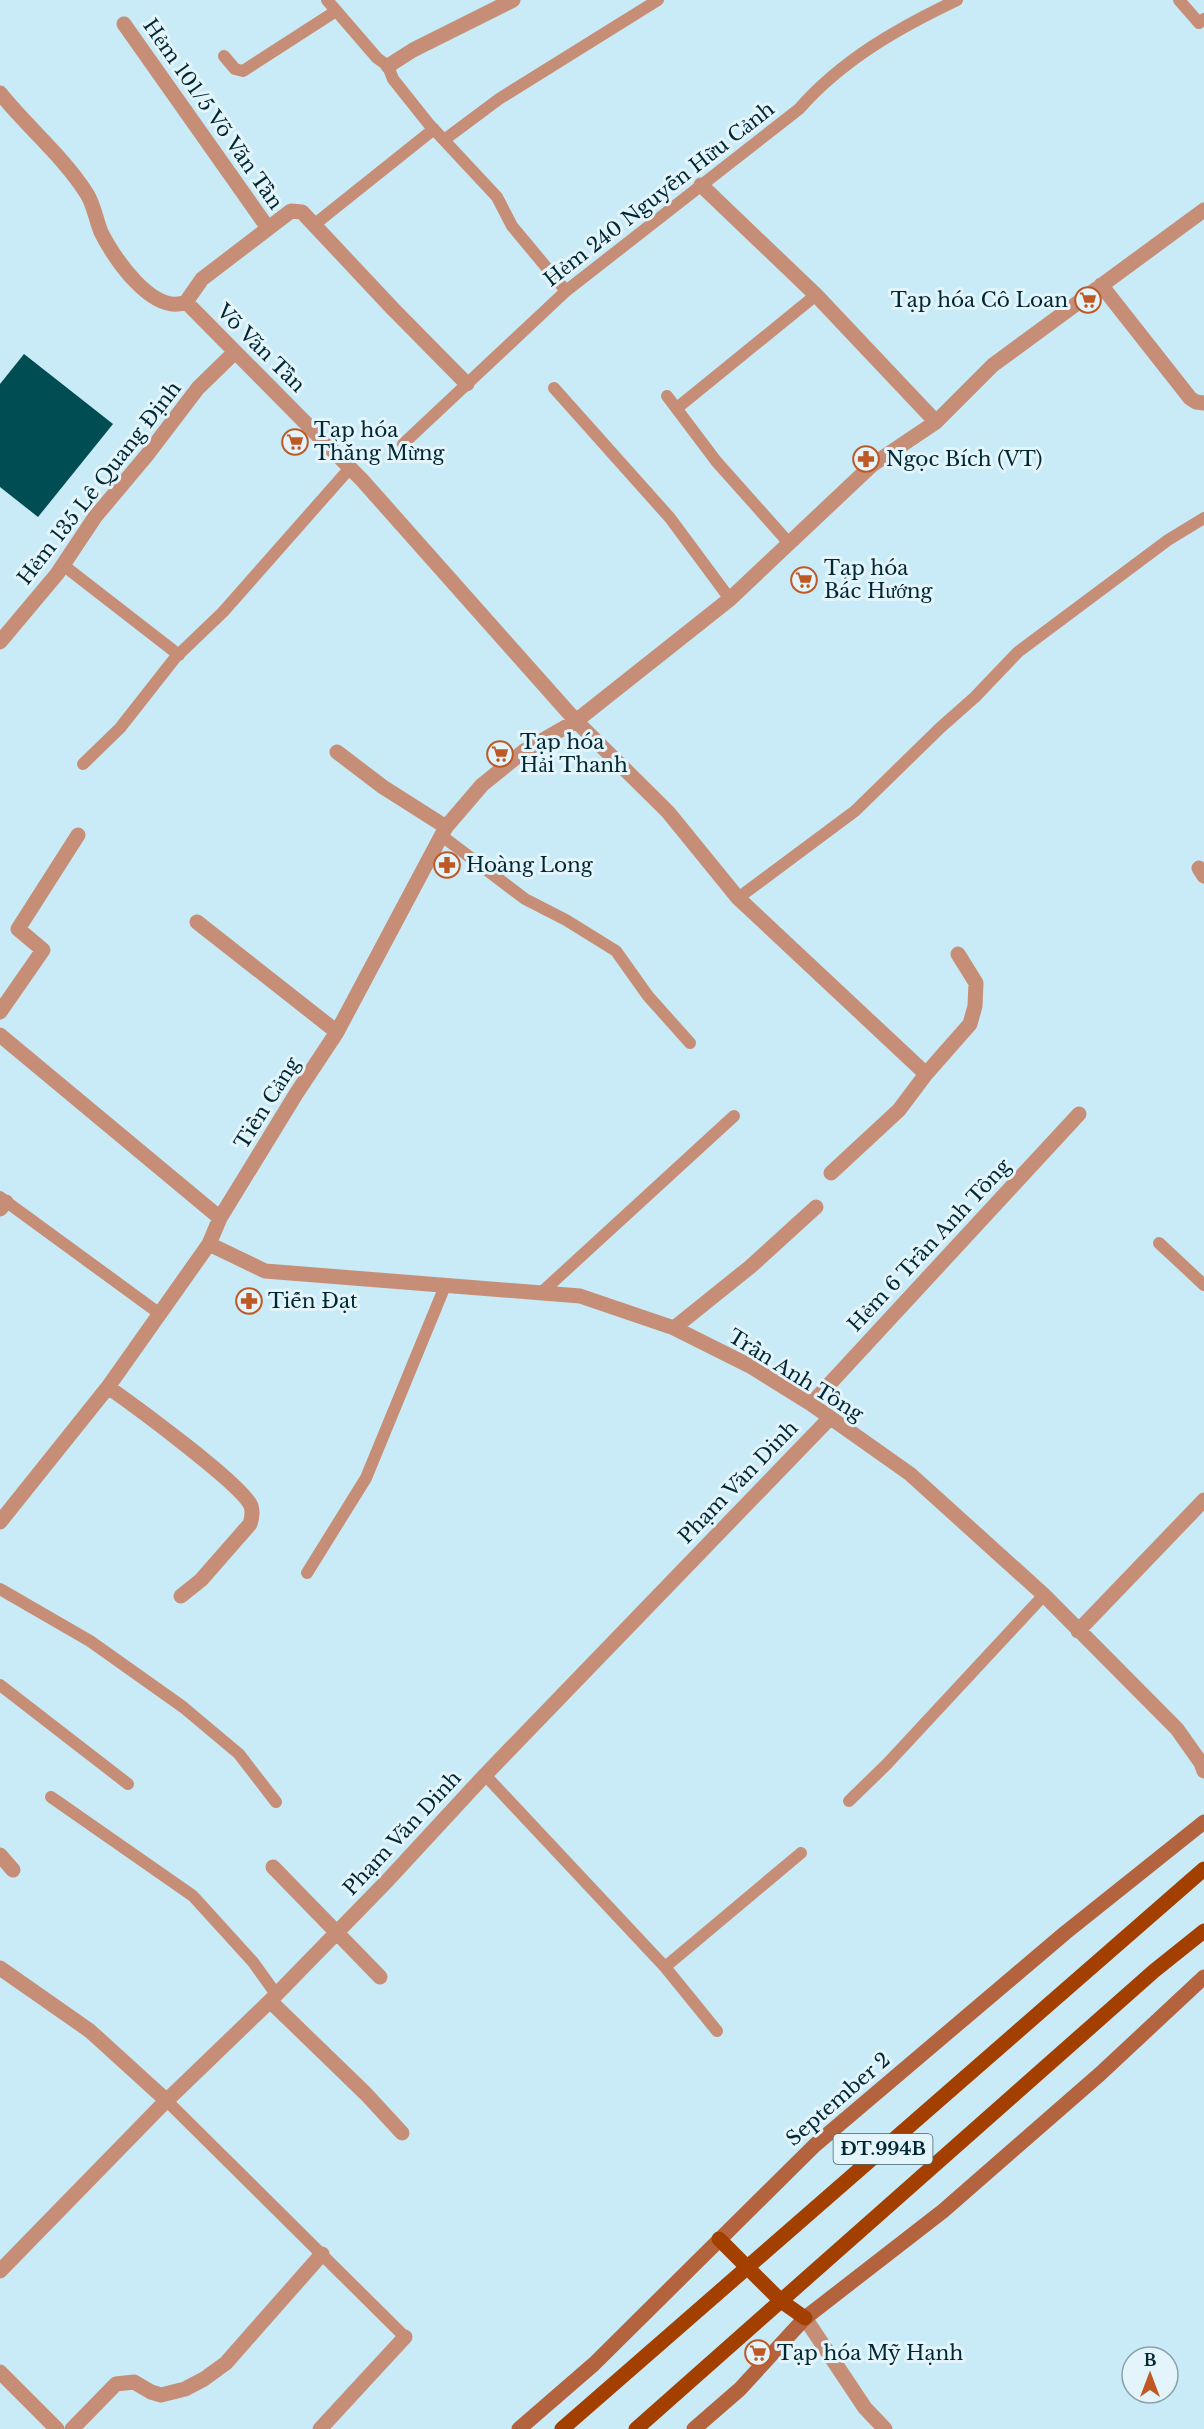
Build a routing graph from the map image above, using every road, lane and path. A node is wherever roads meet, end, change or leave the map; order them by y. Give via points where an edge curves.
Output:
1 (327, 0) edge
2 (513, 0) edge
3 (658, 0) edge
4 (957, 0) edge
5 (1179, 0) edge
6 (336, 11) junction
7 (1204, 19) edge
8 (124, 24) dead end
9 (224, 56) dead end
10 (388, 66) junction
11 (0, 93) edge
12 (434, 129) junction
13 (444, 140) junction
14 (701, 185) junction
15 (1204, 210) edge
16 (315, 225) junction
17 (268, 228) junction
18 (1101, 285) junction
19 (566, 291) junction
20 (816, 295) junction
21 (186, 302) junction
22 (235, 352) junction
23 (467, 384) junction
24 (554, 388) dead end
25 (667, 396) dead end
26 (1204, 403) edge
27 (677, 408) junction
28 (936, 422) junction
29 (403, 444) dead end
30 (350, 468) junction
31 (1204, 518) edge
32 (789, 543) junction
33 (63, 565) junction
34 (730, 599) junction
35 (0, 642) edge
36 (179, 655) junction
37 (576, 721) junction
38 (337, 752) dead end
39 (83, 764) dead end
40 (444, 832) junction
41 (78, 835) dead end
42 (738, 898) junction
43 (197, 922) dead end
44 (958, 954) dead end
45 (0, 1012) edge
46 (337, 1032) junction
47 (0, 1035) edge
48 (690, 1043) dead end
49 (926, 1074) junction
50 (1079, 1114) dead end
51 (734, 1116) dead end
52 (831, 1173) dead end
53 (2, 1203) edge
54 (816, 1207) dead end
55 (220, 1218) junction
56 (1159, 1243) dead end
57 (210, 1244) junction
58 (1204, 1285) edge
59 (445, 1286) junction
60 (542, 1292) junction
61 (160, 1314) junction
62 (674, 1328) junction
63 (108, 1387) junction
64 (811, 1404) junction
65 (829, 1419) junction
66 (1204, 1500) edge
67 (0, 1522) edge
68 (307, 1573) dead end
69 (0, 1589) edge
70 (1044, 1595) junction
71 (181, 1596) dead end
72 (1078, 1631) junction
73 (0, 1685) edge
74 (1204, 1771) edge
75 (485, 1775) junction
76 (128, 1784) dead end
77 (51, 1797) dead end
78 (849, 1801) dead end
79 (276, 1802) dead end
80 (1204, 1822) edge
81 (801, 1853) dead end
82 (0, 1855) edge
83 (273, 1867) dead end
84 (1204, 1869) edge
85 (13, 1870) dead end
86 (1204, 1931) edge
87 (337, 1932) junction
88 (665, 1967) junction
89 (0, 1968) edge
90 (381, 1977) dead end
91 (1204, 1977) edge
92 (273, 1998) junction
93 (717, 2031) dead end
94 (167, 2101) junction
95 (402, 2133) dead end
96 (719, 2239) junction
97 (322, 2254) junction
98 (747, 2268) junction
99 (0, 2271) edge
100 (781, 2301) junction
101 (805, 2318) junction
102 (405, 2337) joint
103 (0, 2372) edge
104 (57, 2429) edge
105 (72, 2429) edge
106 (320, 2429) edge
107 (519, 2429) edge
108 (561, 2429) edge
109 (636, 2429) edge
110 (694, 2429) edge
111 (885, 2429) edge

1 - 6 lane
2 - 10 street
3 - 13 lane via 500,99
4 - 14 lane, Hẻm 240 Nguyễn Hữu Cảnh via 849,61 799,109
5 - 7 lane via 1199,22
6 - 9 lane via 243,71 235,69
6 - 10 lane
8 - 17 street, Hẻm 101/5 Võ Văn Tần
10 - 12 lane via 393,79
11 - 21 street, Võ Văn Tần via 87,194 110,249 124,268 156,299 168,304
12 - 13 lane
12 - 16 lane
13 - 19 lane via 497,197 512,225
14 - 19 lane, Hẻm 240 Nguyễn Hữu Cảnh
14 - 20 street
15 - 18 street, Tiền Cảng
16 - 17 street via 302,212 291,211
16 - 23 street
17 - 21 street via 202,279
18 - 26 street via 1190,398
18 - 28 street, Tiền Cảng via 993,365
19 - 23 lane, Hẻm 240 Nguyễn Hữu Cảnh
20 - 27 lane
20 - 28 street
21 - 22 street, Võ Văn Tần
22 - 30 street, Võ Văn Tần
22 - 33 street, Hẻm 135 Lê Quang Định via 198,388 95,517
23 - 29 lane, Hẻm 240 Nguyễn Hữu Cảnh
24 - 34 lane via 670,518
25 - 27 lane
27 - 32 lane via 716,461
28 - 32 street, Tiền Cảng via 872,465
30 - 36 lane via 223,612
30 - 37 street, Võ Văn Tần
31 - 42 lane via 1168,540 1018,652 855,811
32 - 34 street, Tiền Cảng
33 - 35 street, Hẻm 135 Lê Quang Định
33 - 36 lane
34 - 37 street, Tiền Cảng
36 - 39 lane via 120,728
37 - 40 street, Tiền Cảng via 504,766 482,785
37 - 42 street, Võ Văn Tần via 668,812
38 - 40 street
40 - 46 street, Tiền Cảng
40 - 48 lane via 525,899 616,951 648,996
41 - 45 street via 18,929 43,950
42 - 49 street, Võ Văn Tần
43 - 46 street
44 - 49 street via 976,983 975,1006 970,1024
46 - 55 street, Tiền Cảng
47 - 55 street
49 - 52 street via 899,1110
50 - 64 street, Hẻm 6 Trần Anh Tông
51 - 60 lane
53 - 61 lane
54 - 62 street
55 - 57 street, Tiền Cảng
56 - 58 lane
57 - 59 street, Trần Anh Tông via 265,1270
57 - 61 street, Tiền Cảng
59 - 60 street, Trần Anh Tông
59 - 68 lane via 366,1478
60 - 62 street, Trần Anh Tông via 580,1296
61 - 63 street, Tiền Cảng
62 - 64 street, Trần Anh Tông via 750,1366
63 - 67 street, Tiền Cảng
63 - 71 street via 145,1412 229,1482 250,1505 250,1524 201,1580
64 - 65 street, Trần Anh Tông
65 - 70 street, Trần Anh Tông via 910,1474
65 - 75 street, Phạm Văn Dinh
66 - 72 street
69 - 79 lane via 90,1641 183,1707 239,1754
70 - 72 street, Trần Anh Tông
70 - 78 lane
72 - 74 street, Trần Anh Tông via 1177,1729
73 - 76 lane
75 - 87 street, Phạm Văn Dinh
75 - 88 lane
77 - 92 lane via 193,1896 253,1962
80 - 96 main road, September 2 / ĐT.994B via 1065,1933 824,2137
81 - 88 lane
82 - 85 street
83 - 87 street
84 - 98 main road, ĐT.994B
86 - 100 main road, ĐT.994B
87 - 90 street
87 - 92 street, Phạm Văn Dinh
88 - 93 lane
89 - 94 street via 90,2031
91 - 101 main road via 943,2211
92 - 94 street, Phạm Văn Dinh
92 - 95 street
94 - 97 lane
94 - 99 street, Phạm Văn Dinh
96 - 98 main road
96 - 107 main road, September 2 / ĐT.994B via 594,2364
97 - 102 lane
97 - 105 street via 226,2363 204,2379 185,2390 161,2395 134,2382 116,2384
98 - 100 main road
98 - 108 main road, ĐT.994B
100 - 101 main road
100 - 109 main road, ĐT.994B
101 - 110 main road via 740,2389
101 - 111 street via 865,2408
102 - 106 street
103 - 104 street

